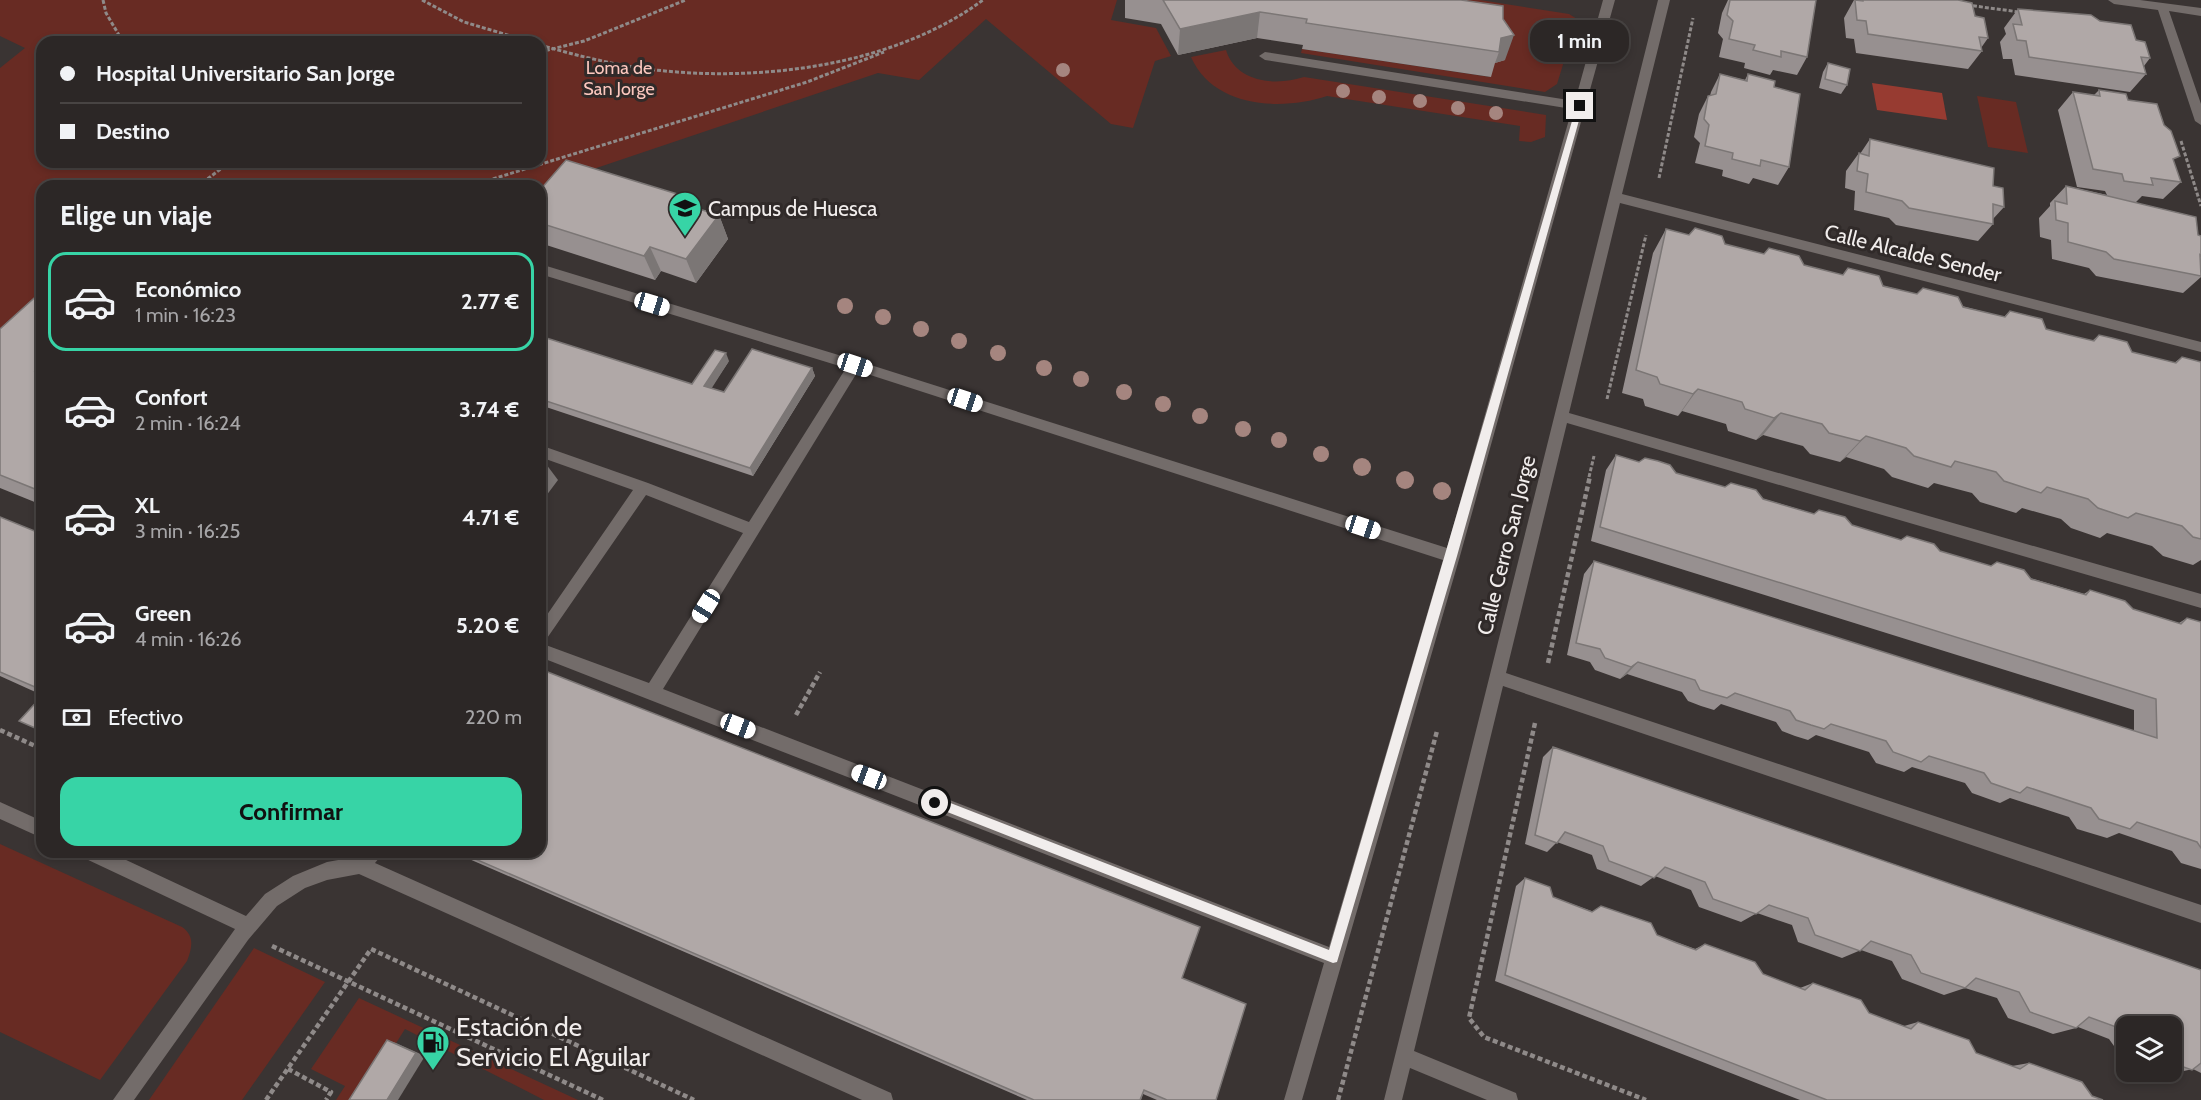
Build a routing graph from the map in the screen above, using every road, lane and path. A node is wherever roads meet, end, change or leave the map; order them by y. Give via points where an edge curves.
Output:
1 (102, 0) edge
2 (422, 0) edge
3 (686, 0) edge
4 (983, 0) edge
5 (1609, 0) edge
6 (1664, 0) edge
7 (2114, 0) edge
8 (2163, 3) edge
9 (1967, 5) edge
10 (1695, 11) dead end
11 (2201, 12) edge
12 (2026, 13) edge
13 (119, 36) edge
14 (511, 36) edge
15 (546, 46) edge
16 (899, 46) junction
17 (553, 48) junction
18 (546, 50) edge
19 (1265, 56) dead end
20 (1580, 106) junction
21 (2201, 122) edge
22 (546, 163) edge
23 (222, 168) edge
24 (528, 168) edge
25 (206, 180) edge
26 (489, 180) edge
27 (1664, 184) dead end
28 (1615, 197) junction
29 (546, 272) edge
30 (2201, 347) edge
31 (855, 365) junction
32 (1561, 416) junction
33 (546, 453) edge
34 (644, 487) junction
35 (753, 530) junction
36 (1452, 556) junction
37 (2201, 601) edge
38 (546, 629) edge
39 (546, 652) edge
40 (820, 672) dead end
41 (1497, 678) junction
42 (652, 692) junction
43 (0, 730) edge
44 (781, 742) junction
45 (36, 746) edge
46 (0, 810) edge
47 (36, 827) edge
48 (102, 858) edge
49 (368, 858) edge
50 (359, 865) junction
51 (2201, 914) edge
52 (245, 930) junction
53 (1333, 958) junction
54 (348, 982) junction
55 (1405, 1056) junction
56 (288, 1069) junction
57 (122, 1100) edge
58 (266, 1100) edge
59 (326, 1100) edge
60 (603, 1100) edge
61 (694, 1100) edge
62 (884, 1100) edge
63 (1293, 1100) edge
64 (1393, 1100) edge
65 (1509, 1100) edge

1 - 13 path
2 - 14 path via 464,22
3 - 17 path via 584,41
4 - 16 path via 937,29
5 - 20 street
6 - 28 street, Calle Cerro San Jorge
7 - 8 street
8 - 11 street
8 - 21 street
9 - 12 path
10 - 27 path via 1659,178
15 - 17 path
16 - 17 path via 803,68 682,72 622,65
16 - 22 path via 807,82
17 - 18 path
19 - 20 street
20 - 36 street
23 - 25 path
24 - 26 path
28 - 30 street, Calle Alcalde Sender
28 - 32 street, Calle Cerro San Jorge
29 - 31 street
31 - 35 street
31 - 36 street
32 - 37 street
32 - 41 street, Calle Cerro San Jorge
33 - 34 street
34 - 35 street
34 - 38 street
35 - 42 street
36 - 53 street
39 - 42 street
40 - 44 path
41 - 51 street
41 - 55 street, Calle Cerro San Jorge
42 - 44 street
43 - 45 path
44 - 53 street
46 - 47 street
48 - 52 street
49 - 50 street
50 - 52 street via 299,882 271,900
50 - 62 street
52 - 54 path
52 - 57 street
53 - 63 street
54 - 56 path
54 - 60 path
54 - 61 path via 371,948
55 - 64 street, Calle Cerro San Jorge
55 - 65 street
56 - 58 path
56 - 59 path via 331,1092

